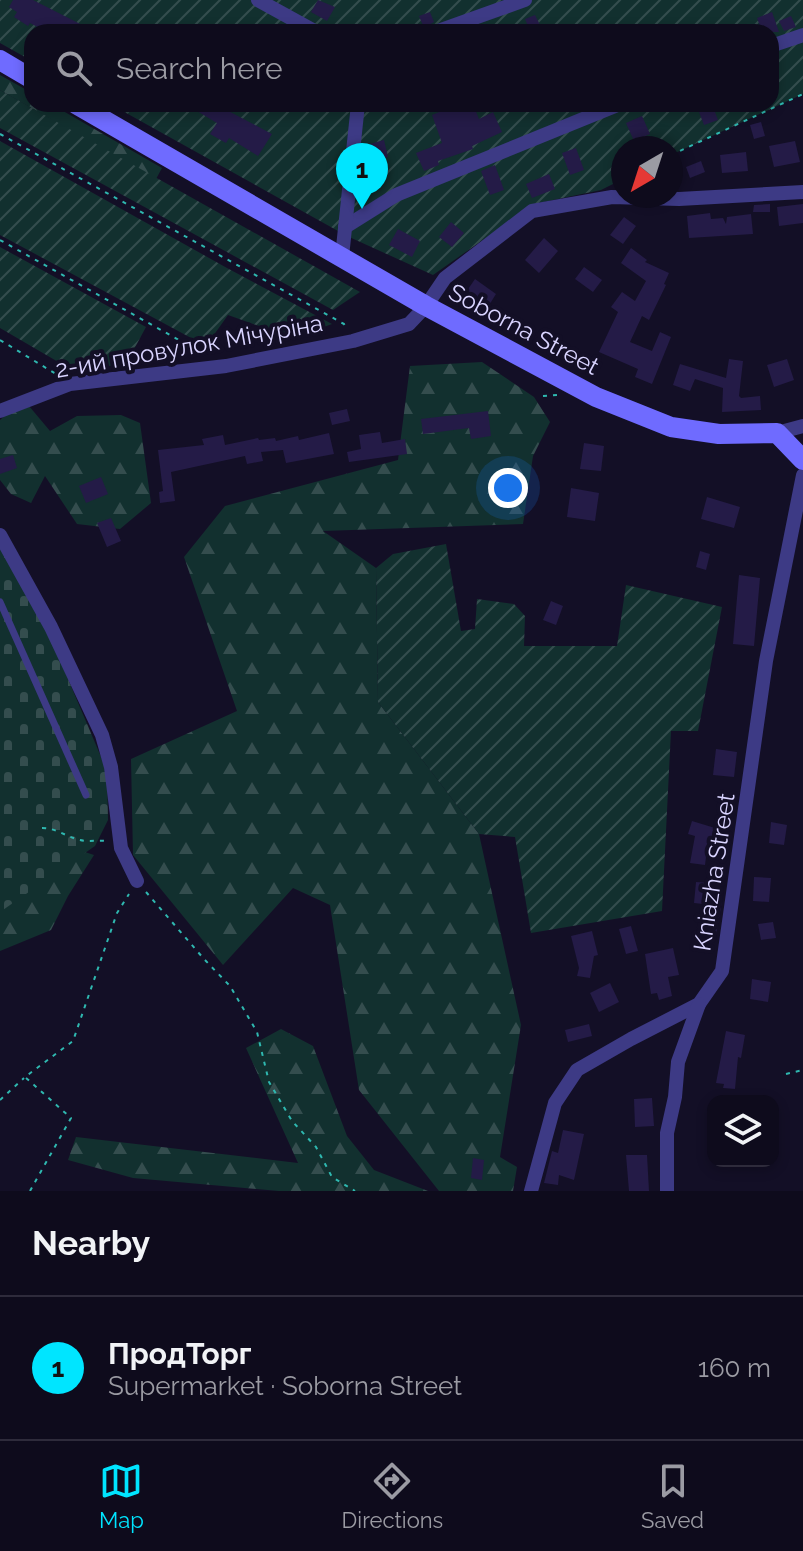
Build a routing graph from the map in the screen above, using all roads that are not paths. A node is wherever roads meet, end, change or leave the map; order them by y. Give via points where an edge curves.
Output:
1 (258, 0) edge
2 (525, 0) edge
3 (302, 24) edge
4 (458, 24) edge
5 (803, 35) edge
6 (779, 43) edge
7 (0, 60) edge
8 (24, 74) edge
9 (90, 112) edge
10 (357, 112) edge
11 (600, 112) edge
12 (803, 192) edge
13 (345, 227) junction
14 (342, 257) junction
15 (426, 306) junction
16 (0, 411) edge
17 (803, 426) edge
18 (777, 433) junction
19 (803, 460) edge
20 (803, 475) edge
21 (0, 535) edge
22 (0, 602) edge
23 (86, 795) dead end
24 (137, 881) road end
25 (699, 1004) junction
26 (531, 1191) edge
27 (667, 1191) edge

1 - 3 street
2 - 4 street
5 - 6 street
7 - 8 main road
9 - 14 main road
10 - 13 street
11 - 13 street via 396,195
12 - 15 street, Soborna Street via 612,197 532,211 445,278
13 - 14 street
14 - 15 main road
15 - 16 street, 2-ий провулок Мічуріна via 409,324 353,341 226,366 70,384
15 - 18 main road, Soborna Street via 596,397 671,427 719,434
17 - 18 street
18 - 19 main road
20 - 25 street, Kniazha Street via 766,661 722,971
21 - 24 street via 102,735 120,843
22 - 23 lane
25 - 26 street, Kniazha Street via 577,1070 555,1103
25 - 27 street via 678,1062 667,1133

